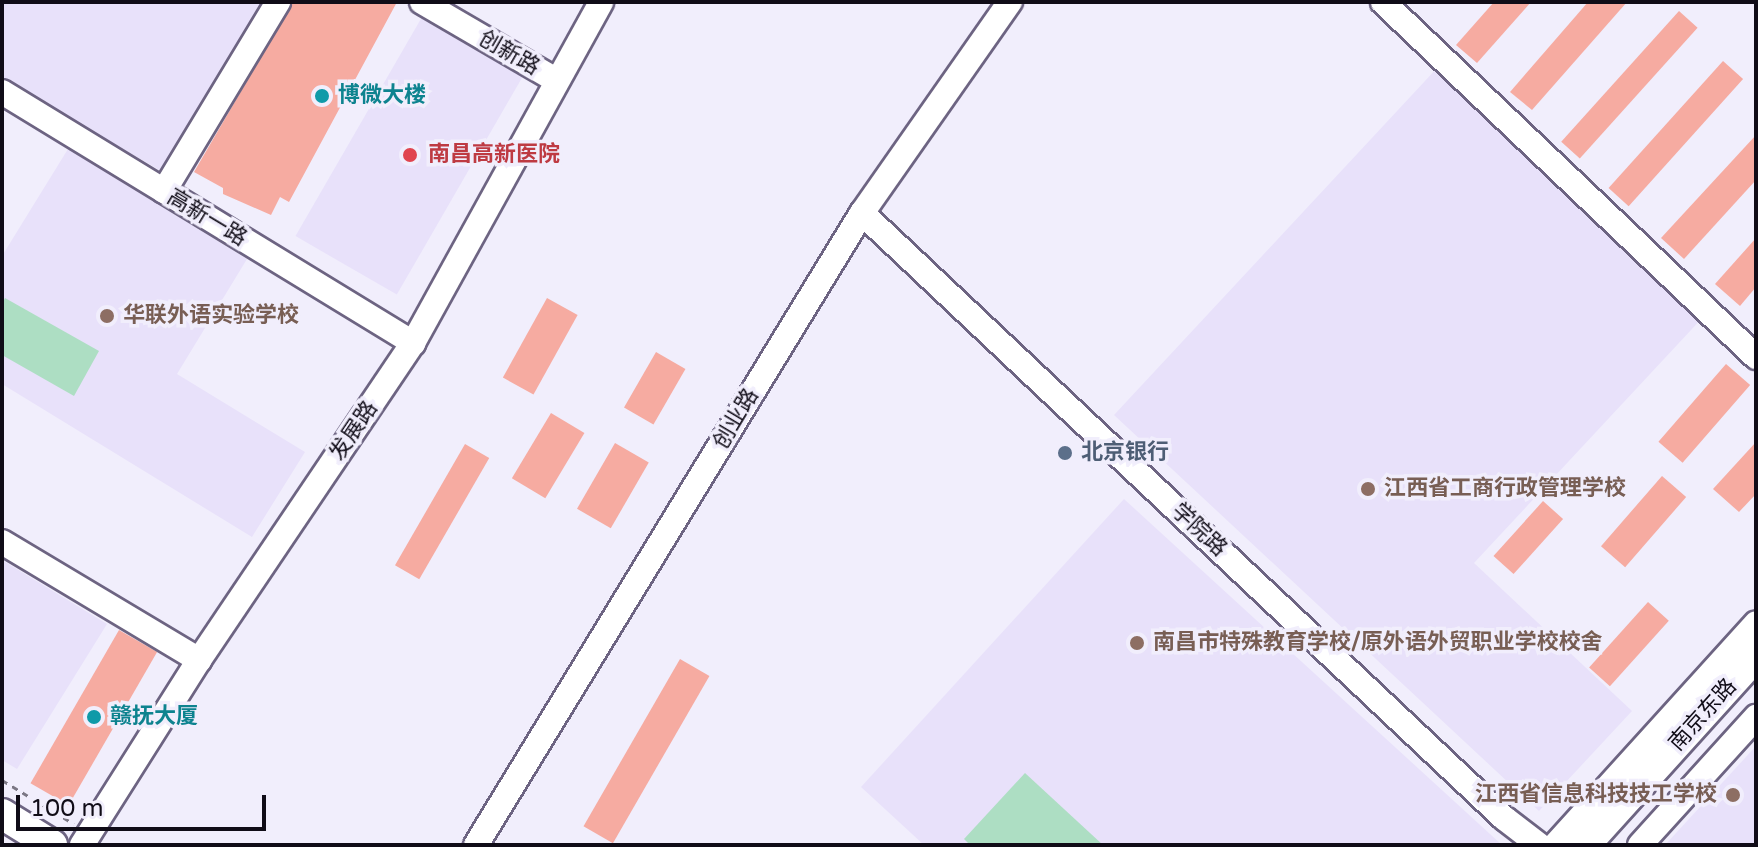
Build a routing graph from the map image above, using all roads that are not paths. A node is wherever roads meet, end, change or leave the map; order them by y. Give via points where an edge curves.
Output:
1 (278, 2) edge
2 (422, 2) edge
3 (601, 2) edge
4 (1010, 2) edge
5 (1383, 2) edge
6 (556, 80) junction
7 (2, 92) edge
8 (164, 191) junction
9 (862, 213) junction
10 (413, 343) junction
11 (1756, 357) edge
12 (2, 542) edge
13 (1756, 623) edge
14 (1756, 656) edge
15 (199, 660) junction
16 (1756, 682) edge
17 (1756, 717) edge
18 (2, 814) edge
19 (86, 839) edge
20 (52, 845) edge
21 (476, 845) edge
22 (1539, 845) edge
23 (1555, 845) edge
24 (1585, 845) edge
25 (1610, 845) edge
26 (1640, 845) edge

1 - 8 street
2 - 6 street, 创新路
3 - 6 street, 发展路
4 - 9 street, 创业路
5 - 11 street
6 - 10 street, 发展路
7 - 8 street, 高新一路
8 - 10 street, 高新一路
9 - 21 street, 创业路
9 - 22 street, 学院路 via 1504,818
10 - 15 street, 发展路
12 - 15 street
13 - 23 street
14 - 24 main road, 南京东路
15 - 19 street, 发展路
16 - 25 main road, 南京东路
17 - 26 street
18 - 20 main road

